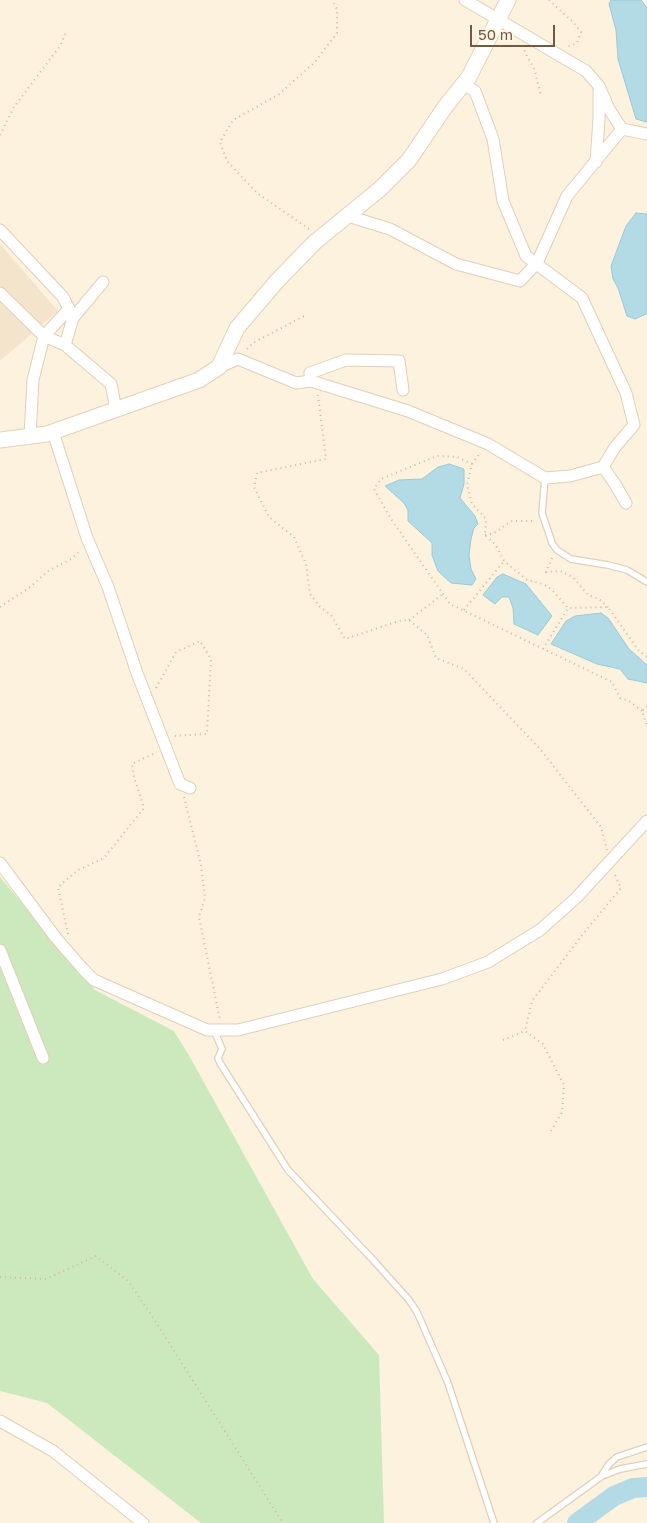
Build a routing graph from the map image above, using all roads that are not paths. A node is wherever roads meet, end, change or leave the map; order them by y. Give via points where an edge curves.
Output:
1 (465, 0) edge
2 (508, 0) edge
3 (505, 23) junction
4 (463, 84) junction
5 (599, 86) junction
6 (622, 129) junction
7 (647, 134) edge
8 (596, 162) junction
9 (348, 216) junction
10 (0, 230) edge
11 (537, 263) junction
12 (103, 282) dead end
13 (0, 293) edge
14 (44, 336) junction
15 (65, 345) junction
16 (219, 367) junction
17 (314, 382) junction
18 (403, 390) dead end
19 (116, 410) junction
20 (53, 432) junction
21 (30, 436) junction
22 (0, 440) edge
23 (603, 467) junction
24 (545, 478) junction
25 (626, 503) dead end
26 (647, 582) edge
27 (185, 786) road end
28 (647, 821) edge
29 (0, 863) edge
30 (0, 950) edge
31 (218, 1030) junction
32 (43, 1058) dead end
33 (0, 1421) edge
34 (647, 1447) edge
35 (647, 1464) edge
36 (602, 1476) junction
37 (143, 1523) edge
38 (494, 1523) edge
39 (537, 1523) edge

1 - 3 street
2 - 3 street
3 - 4 street
3 - 5 street via 586,71
4 - 9 street via 409,160
4 - 11 street via 475,91 493,139 503,201 526,256
5 - 6 street
5 - 8 street
6 - 7 street
6 - 8 street
8 - 11 street via 567,196
9 - 11 street via 390,229 456,264 520,281
9 - 16 street via 277,281 237,328
10 - 14 street via 63,297 69,310
11 - 23 street via 582,298 626,393 634,425 615,446
12 - 15 street via 73,318
13 - 14 street
14 - 15 street
14 - 21 street via 32,380
15 - 19 street via 111,384
16 - 17 street via 238,358 296,383
16 - 19 street via 199,380
17 - 18 street via 310,373 346,360 399,361
17 - 24 street via 408,412 488,444
19 - 20 street
20 - 21 street
20 - 27 street via 89,544 108,587 144,692
21 - 22 street
23 - 24 street via 570,476
23 - 25 street
24 - 26 lane via 542,506 556,550 571,559 627,570
28 - 31 street via 576,898 540,930 488,962 433,981 238,1030
29 - 31 street via 94,980 207,1030
30 - 32 street
31 - 38 lane via 222,1049 218,1058 220,1063 288,1170 375,1262 416,1312 448,1383
33 - 37 street via 53,1451
34 - 36 lane via 617,1457
35 - 36 lane
36 - 39 lane

